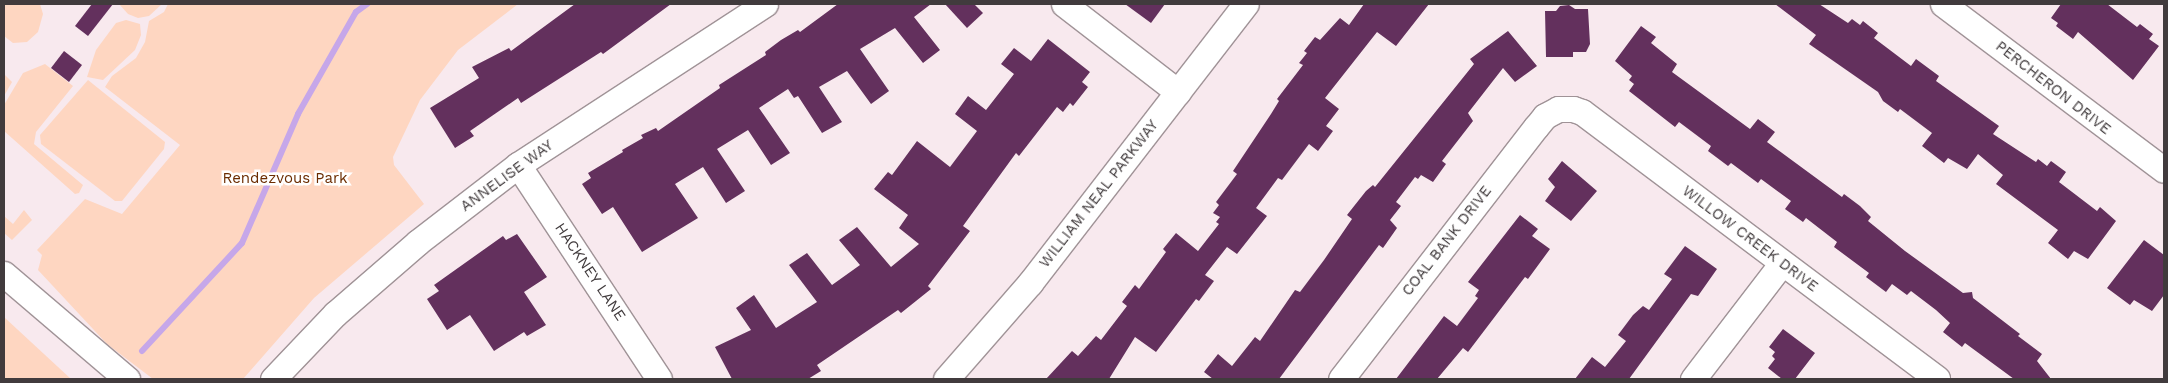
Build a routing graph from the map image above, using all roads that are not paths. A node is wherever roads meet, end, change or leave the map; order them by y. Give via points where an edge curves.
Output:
1 (765, 4) edge
2 (1064, 4) edge
3 (1246, 4) edge
4 (1943, 4) edge
5 (1178, 92) junction
6 (1558, 110) joint
7 (518, 165) junction
8 (2164, 170) edge
9 (1782, 263) junction
10 (4, 274) edge
11 (127, 379) edge
12 (273, 379) edge
13 (659, 379) edge
14 (946, 379) edge
15 (1340, 379) edge
16 (1693, 379) edge
17 (1937, 379) edge

1 - 7 street, ANNELISE WAY
2 - 5 street
3 - 5 street, WILLIAM NEAL PARKWAY
4 - 8 street, PERCHERON DRIVE
5 - 14 street, WILLIAM NEAL PARKWAY via 1030,283
6 - 9 street, WILLOW CREEK DRIVE via 1582,112
6 - 15 street, COAL BANK DRIVE via 1545,116 1536,127
7 - 12 street, ANNELISE WAY via 410,248 335,314
7 - 13 street, HACKNEY LANE
9 - 16 street
9 - 17 street, WILLOW CREEK DRIVE
10 - 11 street

